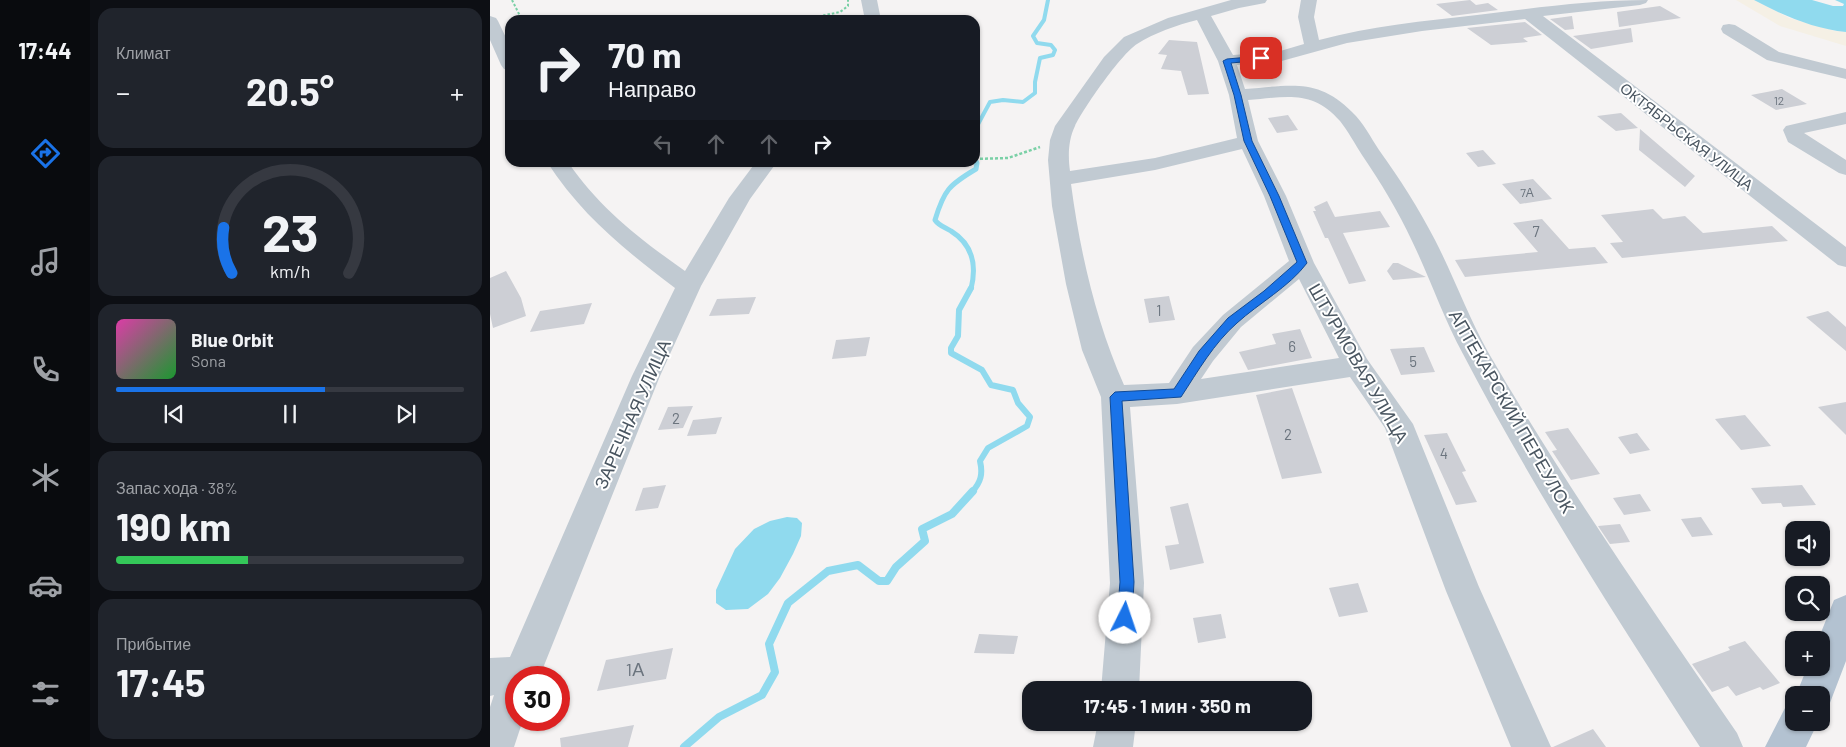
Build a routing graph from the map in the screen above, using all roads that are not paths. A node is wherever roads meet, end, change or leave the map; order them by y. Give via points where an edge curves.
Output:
1 (869, 0) edge
2 (1309, 0) edge
3 (1494, 0) edge
4 (1640, 0) edge
5 (1244, 1) edge
6 (1201, 13) junction
7 (1521, 14) junction
8 (872, 15) edge
9 (490, 21) edge
10 (1729, 29) dead end
11 (1312, 46) junction
12 (505, 54) edge
13 (1227, 61) junction
14 (1846, 74) edge
15 (1238, 95) junction
16 (1846, 118) edge
17 (1248, 141) junction
18 (560, 167) edge
19 (763, 167) edge
20 (1846, 169) edge
21 (1060, 179) junction
22 (1846, 260) edge
23 (1302, 263) junction
24 (689, 286) junction
25 (1357, 366) junction
26 (1177, 393) junction
27 (1115, 397) junction
28 (1846, 612) edge
29 (518, 666) edge
30 (1121, 681) edge
31 (1818, 686) edge
32 (505, 705) edge
33 (1115, 731) edge
34 (1794, 731) edge
35 (494, 747) edge
36 (1112, 747) edge
37 (1531, 747) edge
38 (1723, 747) edge
39 (1785, 747) edge

1 - 8 street
2 - 11 street via 1306,20
3 - 7 street, ОКТЯБРЬСКАЯ УЛИЦА
4 - 7 street
5 - 6 street
6 - 13 street, ШТУРМОВАЯ УЛИЦА
6 - 21 street via 1130,41 1110,61 1065,126 1058,160
7 - 11 street via 1345,38
7 - 22 street, ОКТЯБРЬСКАЯ УЛИЦА
9 - 12 street
10 - 14 street via 1773,56
11 - 13 street via 1296,54
13 - 15 street, ШТУРМОВАЯ УЛИЦА
15 - 17 street, ШТУРМОВАЯ УЛИЦА
15 - 38 street, АПТЕКАРСКИЙ ПЕРЕУЛОК via 1296,91 1318,94 1346,116 1391,182 1424,241 1476,354 1563,502
16 - 20 street via 1793,130 1795,138
17 - 21 street via 1163,164
17 - 23 street, ШТУРМОВАЯ УЛИЦА
18 - 24 street via 571,186 621,236
19 - 24 street, ЗАРЕЧНАЯ УЛИЦА via 740,198
21 - 27 street via 1078,284 1095,350
23 - 25 street, ШТУРМОВАЯ УЛИЦА
23 - 26 street via 1232,321 1203,354
24 - 29 street, ЗАРЕЧНАЯ УЛИЦА
25 - 26 street
25 - 37 street, ШТУРМОВАЯ УЛИЦА via 1398,424 1463,591
26 - 27 street
27 - 30 street via 1127,582
28 - 31 main road
32 - 35 street, ЗАРЕЧНАЯ УЛИЦА
33 - 36 street
34 - 39 main road

